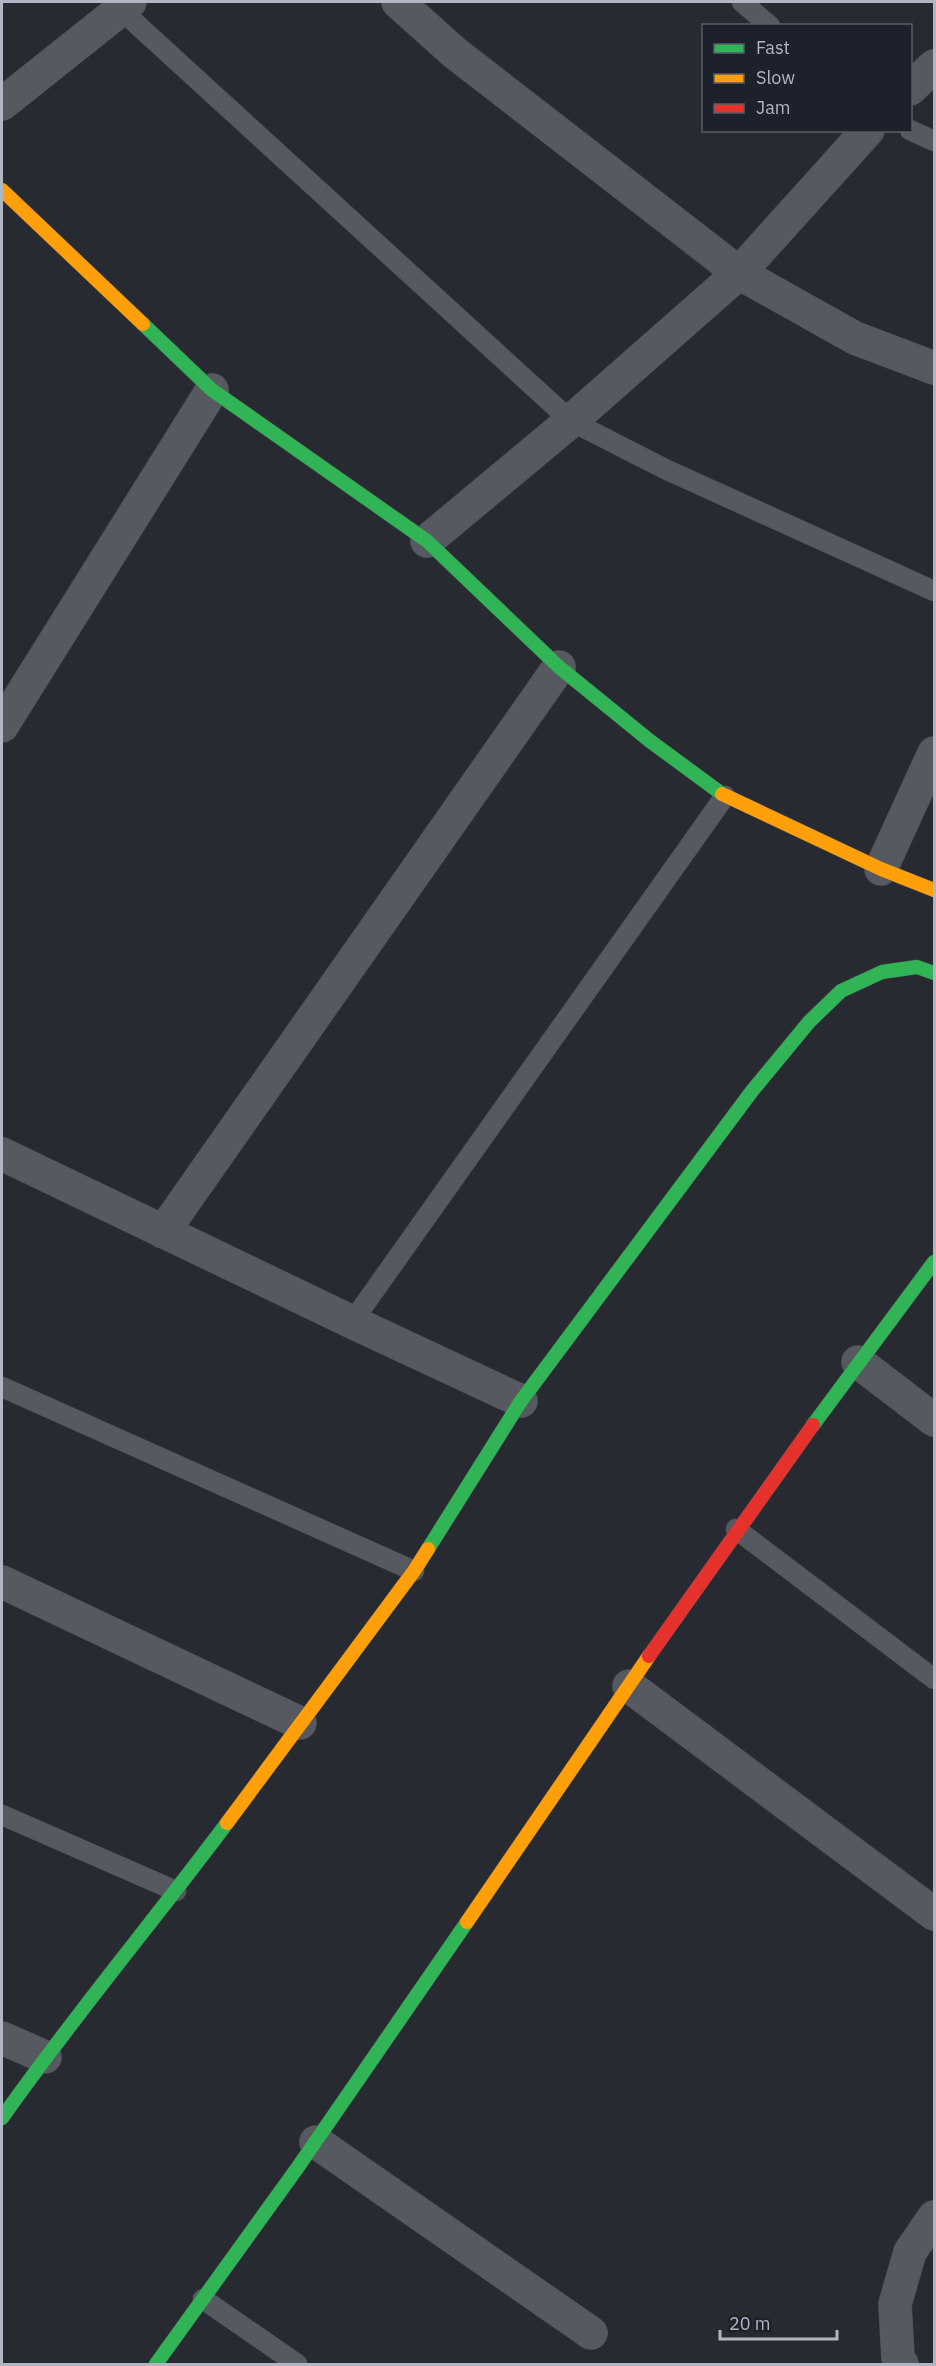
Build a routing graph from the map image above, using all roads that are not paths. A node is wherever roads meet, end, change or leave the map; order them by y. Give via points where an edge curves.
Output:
1 (398, 2) edge
2 (742, 2) edge
3 (125, 5) edge
4 (768, 24) edge
5 (934, 66) edge
6 (912, 87) edge
7 (2, 104) edge
8 (912, 131) edge
9 (866, 132) edge
10 (934, 141) edge
11 (2, 190) edge
12 (739, 273) junction
13 (934, 368) edge
14 (212, 390) junction
15 (571, 422) junction
16 (427, 542) junction
17 (934, 591) edge
18 (559, 667) junction
19 (2, 726) edge
20 (934, 753) edge
21 (725, 795) junction
22 (881, 869) junction
23 (934, 890) edge
24 (934, 973) edge
25 (2, 1154) edge
26 (163, 1232) junction
27 (934, 1262) edge
28 (352, 1322) junction
29 (858, 1362) junction
30 (2, 1387) edge
31 (521, 1401) junction
32 (934, 1420) edge
33 (736, 1529) junction
34 (414, 1571) junction
35 (2, 1582) edge
36 (934, 1679) edge
37 (629, 1686) junction
38 (300, 1723) junction
39 (2, 1815) edge
40 (176, 1891) junction
41 (934, 1914) edge
42 (2, 2038) edge
43 (45, 2057) junction
44 (2, 2118) edge
45 (316, 2142) junction
46 (934, 2217) edge
47 (203, 2299) junction
48 (591, 2333) dead end
49 (156, 2364) edge
50 (297, 2364) edge
51 (902, 2364) edge

1 - 12 street via 455,53
2 - 4 lane
3 - 7 street
3 - 15 lane
5 - 6 street
8 - 10 lane
9 - 12 street
11 - 14 street
12 - 13 street via 855,338
12 - 15 street
14 - 16 street
14 - 19 street
15 - 16 street
15 - 17 lane
16 - 18 street
18 - 21 street via 650,741
18 - 26 street
20 - 22 street
21 - 22 street
21 - 28 lane
22 - 23 street
24 - 31 street via 917,967 882,972 841,991 809,1022 752,1091
25 - 26 street
26 - 28 street
27 - 29 street
28 - 31 street
29 - 32 street
29 - 33 street
30 - 34 lane
31 - 34 street
33 - 36 lane
33 - 37 street
34 - 38 street
35 - 38 street
37 - 41 street
37 - 45 street
38 - 40 street
39 - 40 lane
40 - 43 street
42 - 43 street
43 - 44 street
45 - 47 street
45 - 48 street
46 - 51 street via 910,2252 895,2304 898,2358
47 - 49 street
47 - 50 lane

